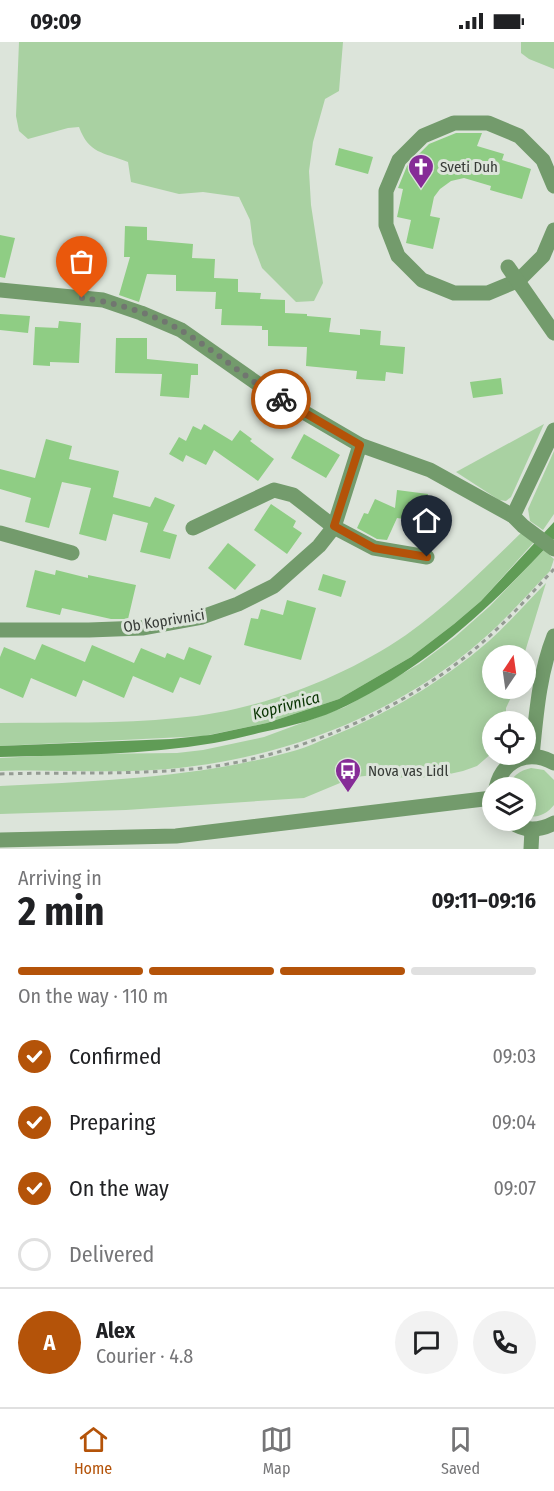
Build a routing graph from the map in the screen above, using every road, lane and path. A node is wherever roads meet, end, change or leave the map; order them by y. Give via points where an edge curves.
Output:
1 (554, 186) edge
2 (554, 230) edge
3 (508, 267) dead end
4 (519, 280) junction
5 (0, 290) edge
6 (554, 333) edge
7 (554, 430) edge
8 (360, 445) junction
9 (518, 521) junction
10 (334, 526) junction
11 (193, 528) dead end
12 (0, 533) edge
13 (551, 548) edge
14 (72, 553) dead end
15 (427, 557) dead end
16 (554, 569) edge
17 (0, 630) edge
18 (554, 636) edge
19 (536, 714) edge
20 (536, 756) edge
21 (554, 763) edge
22 (0, 774) edge
23 (482, 799) edge
24 (554, 823) edge
25 (536, 829) edge
26 (532, 831) edge
27 (0, 840) edge
28 (177, 843) edge
29 (531, 849) edge

1 - 4 street via 543,160 519,136 488,123 454,123 423,136 399,160 386,191 386,225 398,256 422,280 454,293 488,293
2 - 4 street via 543,256
3 - 4 street
4 - 6 street
5 - 8 street via 103,300 181,330 271,393
7 - 9 street
8 - 9 street via 430,470
8 - 10 street, Ob Koprivnici
9 - 13 street
10 - 11 street via 292,495 274,490
10 - 15 street via 374,548
10 - 17 street, Ob Koprivnici via 319,546 274,586 202,617 142,628
12 - 14 street
16 - 22 path via 483,643 419,689 366,719 282,751 194,769
18 - 19 street
20 - 21 street
23 - 28 street
24 - 25 street
26 - 29 street
27 - 28 street

